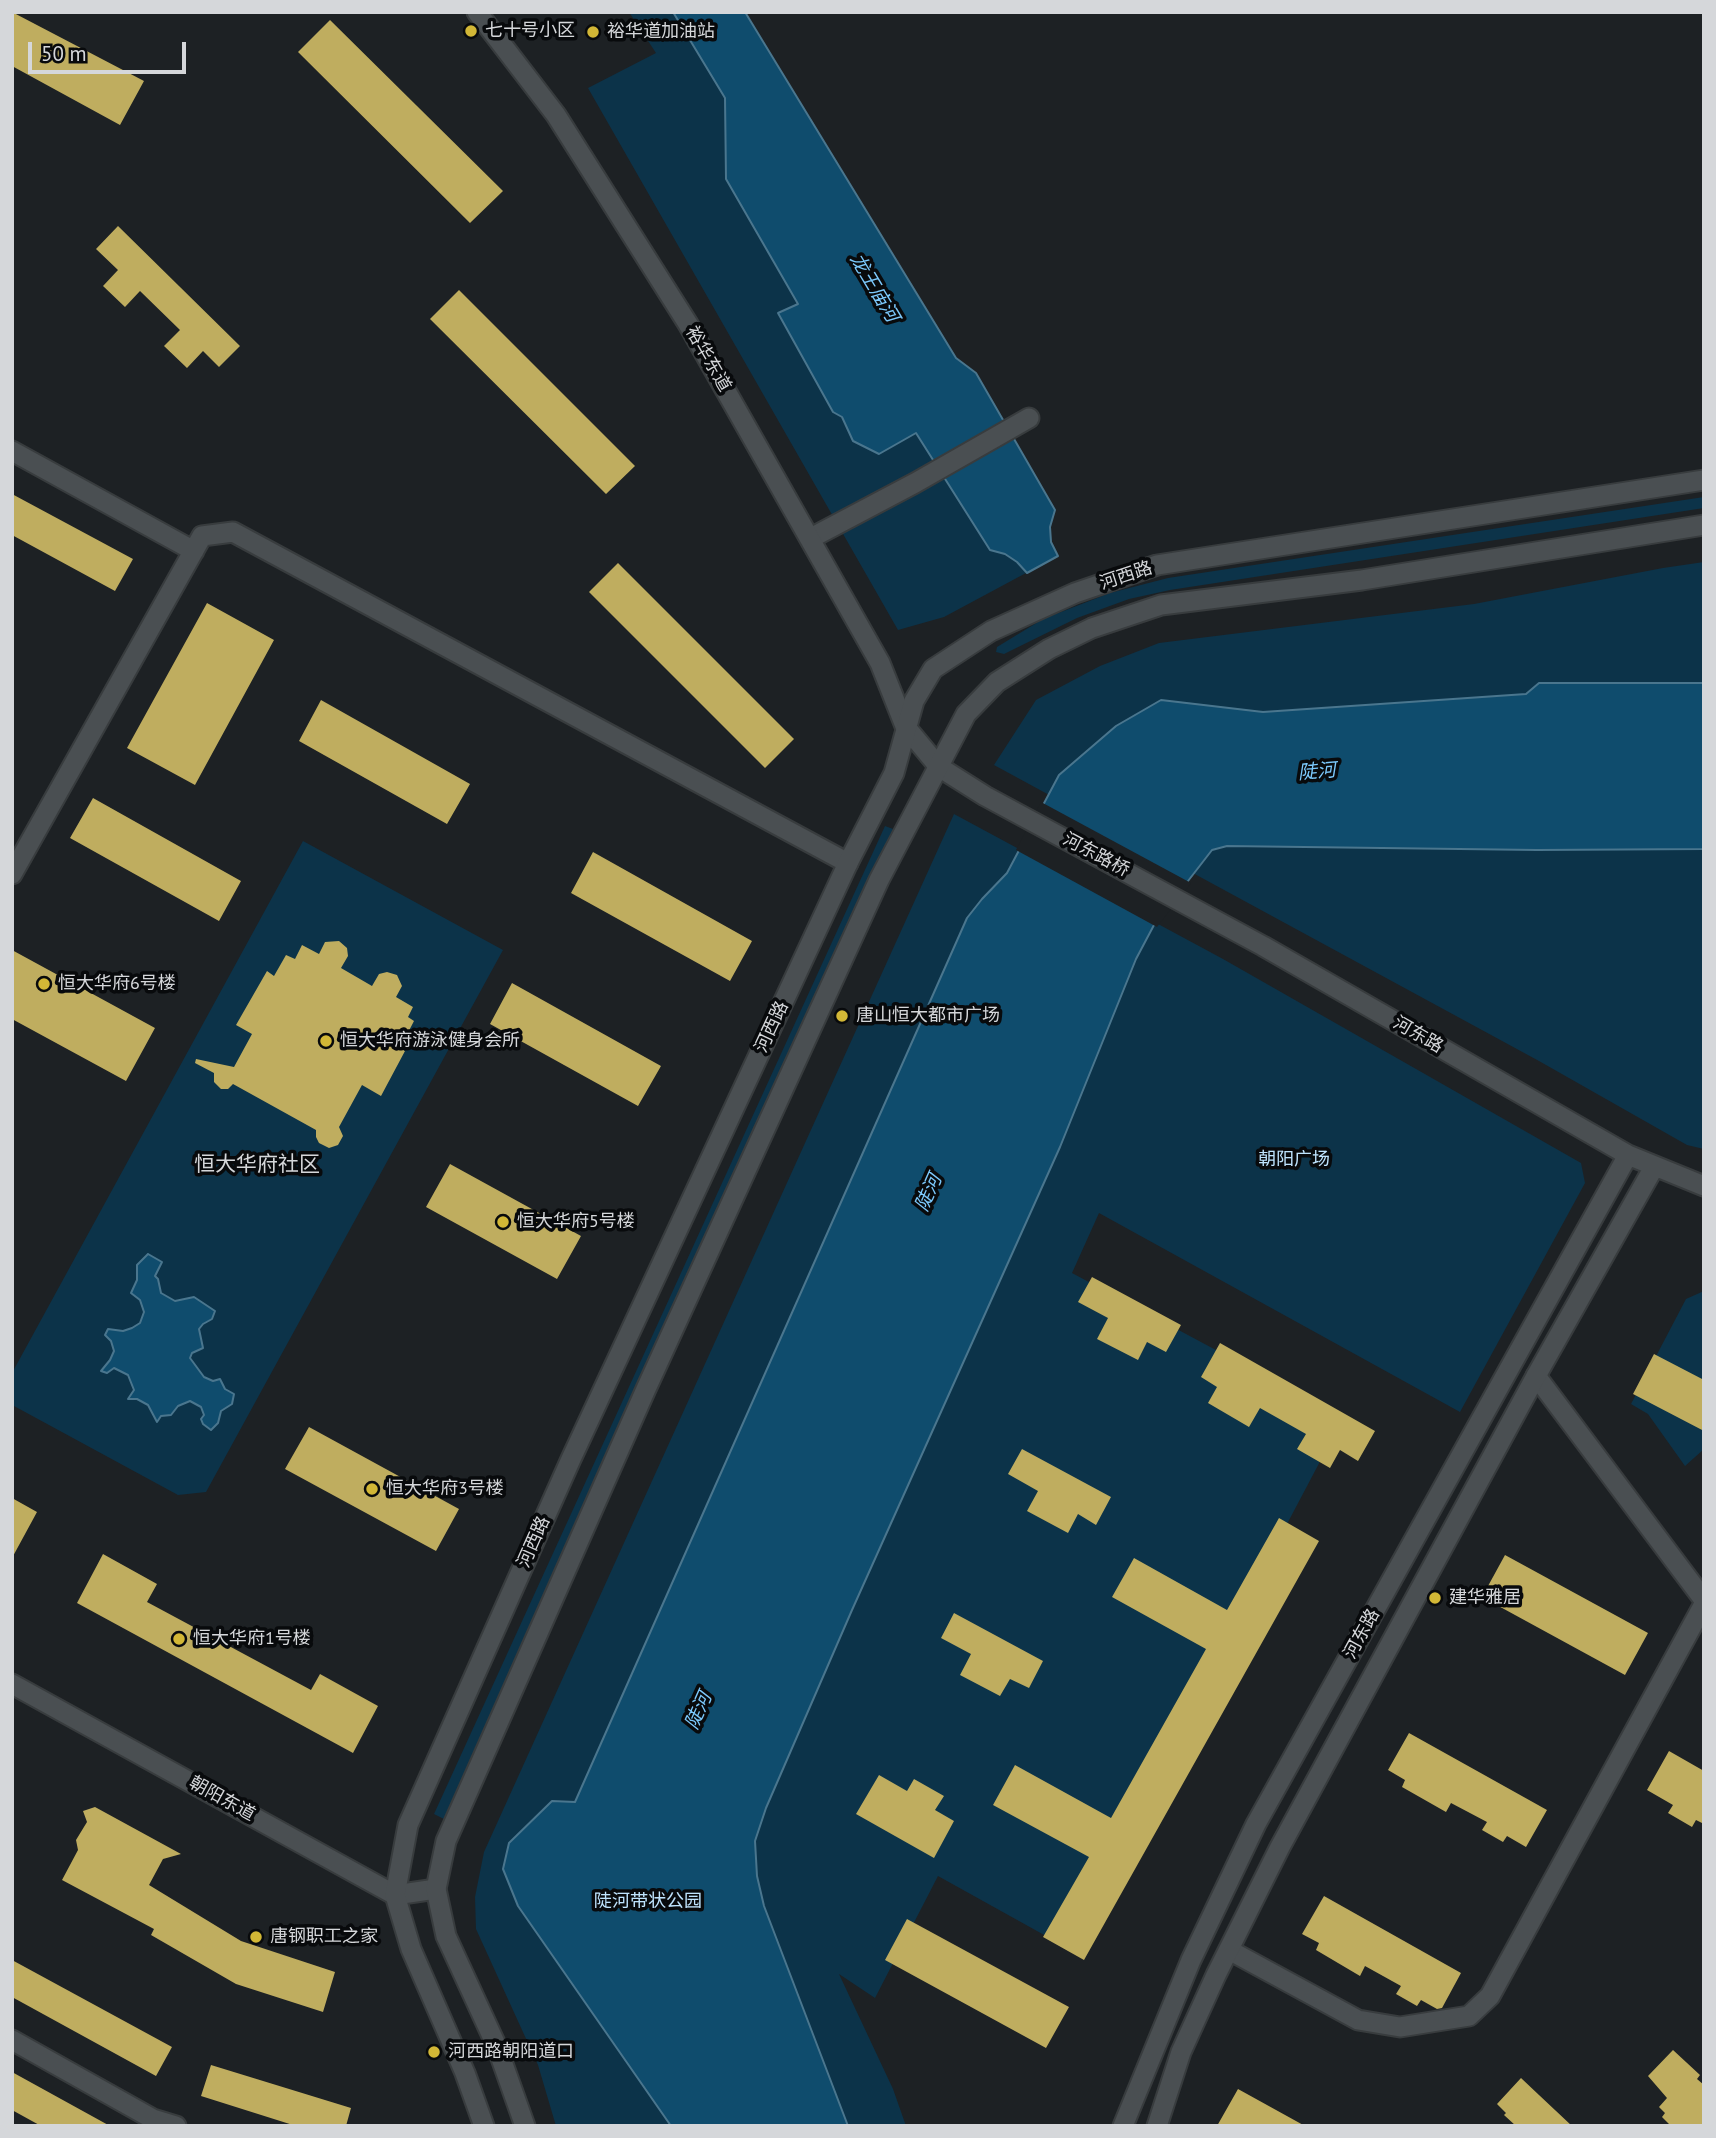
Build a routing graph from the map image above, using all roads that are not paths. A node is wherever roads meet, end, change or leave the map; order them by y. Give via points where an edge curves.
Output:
1 (477, 12) edge
2 (1029, 418) dead end
3 (12, 451) edge
4 (1704, 480) edge
5 (1704, 524) edge
6 (811, 538) junction
7 (194, 551) junction
8 (905, 726) junction
9 (939, 767) junction
10 (848, 863) junction
11 (12, 874) edge
12 (1207, 915) joint
13 (1628, 1155) junction
14 (1654, 1167) junction
15 (1704, 1186) edge
16 (1536, 1376) junction
17 (1704, 1602) edge
18 (12, 1684) edge
19 (436, 1889) junction
20 (395, 1895) junction
21 (1229, 1950) junction
22 (12, 2040) edge
23 (176, 2126) edge
24 (484, 2126) edge
25 (524, 2126) edge
26 (1123, 2126) edge
27 (1157, 2126) edge

1 - 6 street, 裕华东道 via 578,150 688,324
2 - 6 street
3 - 7 street
4 - 8 street, 河西路 via 1157,565 1075,593 991,631 933,669
5 - 9 street, 河西路 via 1362,580 1161,605 1092,628 997,682 966,715
6 - 8 street, 裕华东道 via 880,663
7 - 10 street via 202,536 233,532
7 - 11 street
8 - 9 street, 裕华东道
8 - 10 street, 河西路 via 894,772
9 - 12 street, 河东路桥
9 - 19 street, 河西路 via 879,880 640,1401 446,1841
10 - 20 street, 河西路 via 571,1459 408,1825
12 - 13 street, 河东路
13 - 14 street, 河东路
13 - 26 street, 河东路 via 1256,1824 1191,1960
14 - 15 street, 河东路
14 - 16 street, 河东路
16 - 17 street
16 - 21 street, 河东路 via 1280,1847
17 - 21 street via 1490,1996 1469,2017 1400,2027 1358,2020
18 - 20 street, 朝阳东道
19 - 20 street
19 - 25 street, 河西路 via 446,1936 497,2047
20 - 24 street, 河西路 via 411,1949
21 - 27 street, 河东路 via 1181,2052
22 - 23 street via 153,2119

